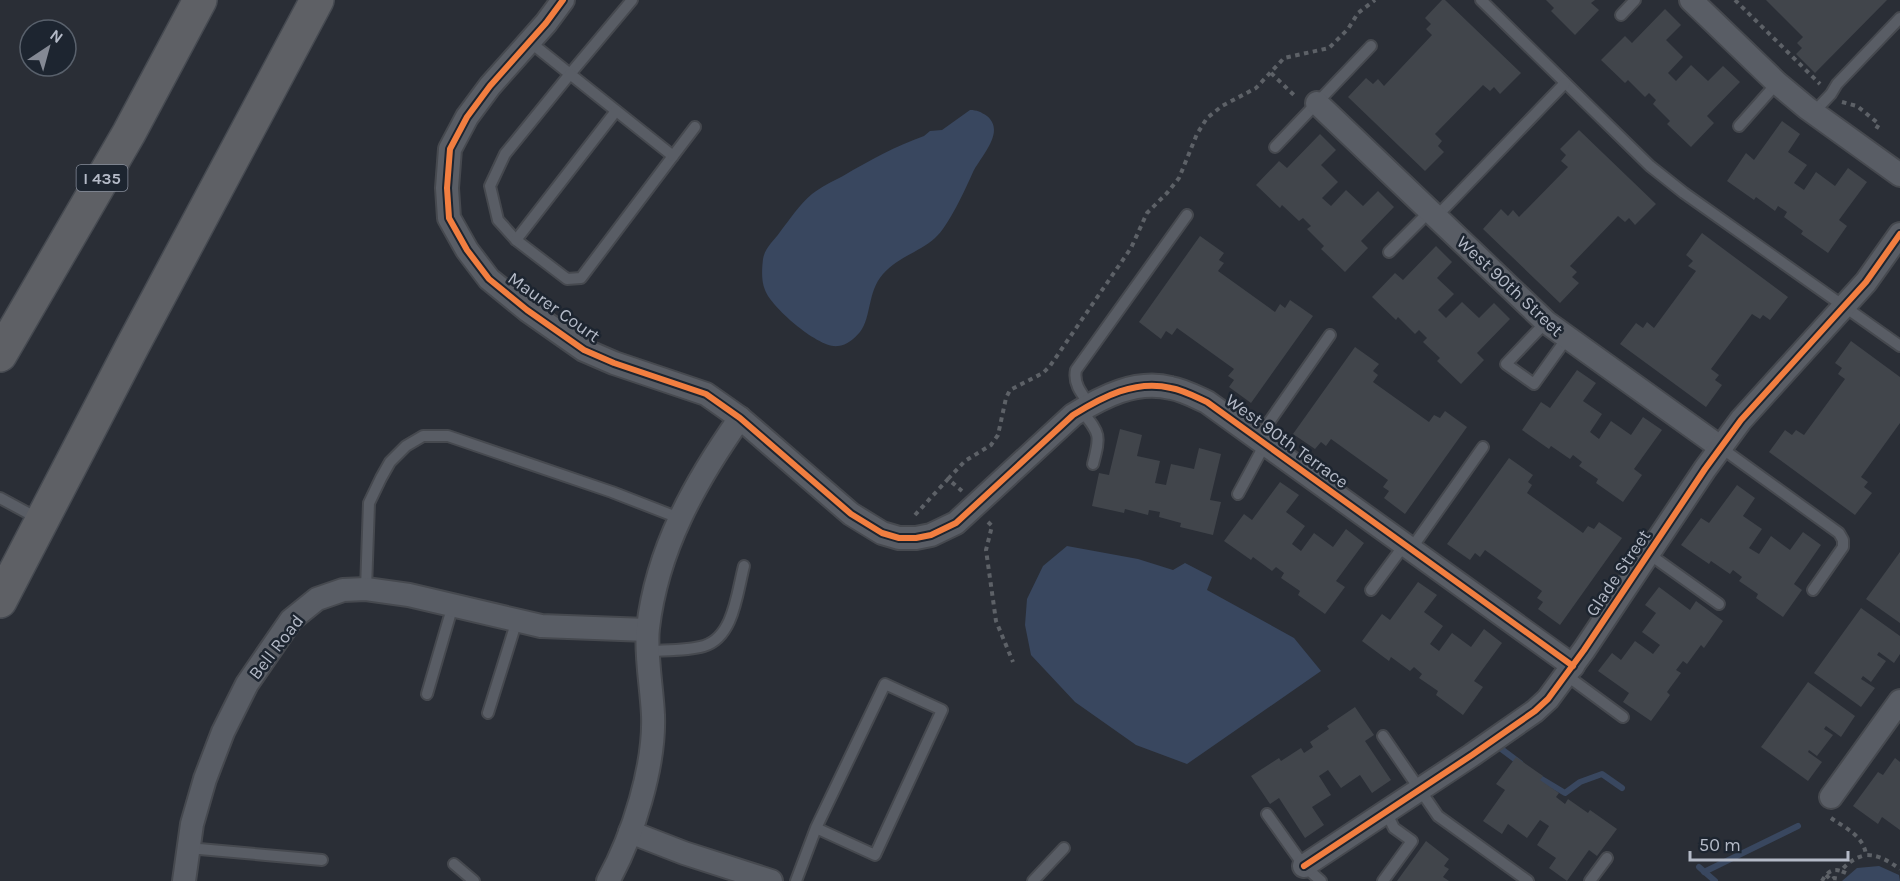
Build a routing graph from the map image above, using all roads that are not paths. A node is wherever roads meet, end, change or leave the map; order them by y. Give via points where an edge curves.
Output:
1 (200, 0) edge
2 (317, 0) edge
3 (562, 0) edge
4 (632, 0) edge
5 (1481, 0) edge
6 (1635, 0) edge
7 (1691, 0) edge
8 (1621, 15) dead end
9 (1900, 18) edge
10 (530, 42) junction
11 (1371, 46) dead end
12 (570, 74) junction
13 (1565, 83) junction
14 (1777, 83) junction
15 (1310, 103) junction
16 (616, 111) junction
17 (1813, 112) junction
18 (1739, 126) dead end
19 (695, 127) dead end
20 (1275, 147) dead end
21 (672, 156) junction
22 (1900, 175) edge
23 (1187, 214) dead end
24 (1433, 214) junction
25 (1900, 234) edge
26 (516, 240) junction
27 (1389, 252) dead end
28 (1844, 306) junction
29 (1546, 322) junction
30 (1330, 335) dead end
31 (1567, 338) junction
32 (1900, 346) edge
33 (0, 355) edge
34 (1085, 407) junction
35 (740, 418) junction
36 (1262, 441) junction
37 (1483, 447) dead end
38 (1720, 447) junction
39 (1093, 464) dead end
40 (1238, 494) dead end
41 (0, 498) edge
42 (679, 518) junction
43 (42, 521) junction
44 (1408, 547) junction
45 (1649, 554) junction
46 (744, 566) dead end
47 (366, 588) junction
48 (1371, 590) dead end
49 (1813, 590) dead end
50 (0, 601) edge
51 (1719, 604) dead end
52 (453, 605) junction
53 (517, 620) junction
54 (648, 641) junction
55 (1569, 670) junction
56 (428, 694) dead end
57 (1900, 701) edge
58 (488, 713) dead end
59 (1623, 717) dead end
60 (1893, 727) edge
61 (1383, 736) dead end
62 (1420, 790) junction
63 (1831, 797) road end
64 (1386, 812) junction
65 (1267, 814) dead end
66 (816, 828) junction
67 (630, 832) junction
68 (188, 848) junction
69 (1064, 848) dead end
70 (1607, 858) dead end
71 (322, 860) dead end
72 (454, 864) dead end
73 (1304, 866) junction
74 (184, 881) edge
75 (474, 881) edge
76 (609, 881) edge
77 (771, 881) edge
78 (796, 881) edge
79 (1033, 881) edge
80 (1321, 881) edge
81 (1383, 881) edge
82 (1528, 881) edge
83 (1590, 881) edge

1 - 33 highway, I 435 via 129,133
2 - 43 highway
3 - 10 street, Maurer Court
4 - 12 lane
5 - 13 lane
6 - 8 lane
7 - 14 street
9 - 17 lane
10 - 12 lane
10 - 35 street, Maurer Court via 490,86 450,149 450,219 467,250 489,279 584,350 706,394
11 - 15 lane
12 - 16 lane
12 - 26 lane via 505,154 490,186 498,220
13 - 24 lane
13 - 28 lane via 1650,166
14 - 17 street
14 - 18 lane
15 - 20 lane
15 - 24 street, West 90th Street
16 - 21 lane
16 - 26 lane
17 - 22 street
19 - 21 lane
21 - 26 lane via 581,278 567,279
23 - 34 lane via 1076,370 1074,377
24 - 27 lane
24 - 29 street, West 90th Street
25 - 28 street, Glade Street
28 - 32 lane
28 - 38 street, Glade Street
29 - 31 street, West 90th Street
29 - 31 lane via 1506,364 1534,384
30 - 36 lane
31 - 38 street, West 90th Street
34 - 35 street, West 90th Terrace via 956,523 916,538 882,532 851,514
34 - 36 street, West 90th Terrace via 1131,387 1172,388 1207,402
34 - 39 lane via 1099,441
35 - 42 street
36 - 40 lane
36 - 44 street, West 90th Terrace
37 - 44 lane
38 - 45 street, Glade Street
38 - 49 lane via 1839,533 1843,547
41 - 43 lane
42 - 47 lane via 448,436 423,435 390,462 369,503
42 - 54 street via 658,573
43 - 50 highway
44 - 48 lane
44 - 55 street, West 90th Terrace
45 - 51 lane
45 - 55 street, Glade Street
46 - 54 lane via 729,622 721,636 706,646 683,650
47 - 52 street, Bell Road
47 - 68 street, Bell Road via 343,590 317,599 291,620 247,684 204,779
52 - 53 street, Bell Road
52 - 56 lane
53 - 54 street, Bell Road
53 - 58 lane
54 - 67 street via 653,718 649,757
55 - 59 lane
55 - 62 street, Glade Street via 1535,711
57 - 60 street
60 - 63 street
61 - 62 lane
62 - 64 street, Glade Street
62 - 82 lane via 1438,816
64 - 73 street, Glade Street
64 - 81 lane via 1394,828 1412,841
65 - 73 lane
66 - 66 lane via 885,684 942,710 875,855
66 - 78 lane
67 - 76 street
67 - 77 street
68 - 71 lane
68 - 74 street, Bell Road
69 - 79 lane
70 - 83 lane
72 - 75 lane
73 - 80 lane

